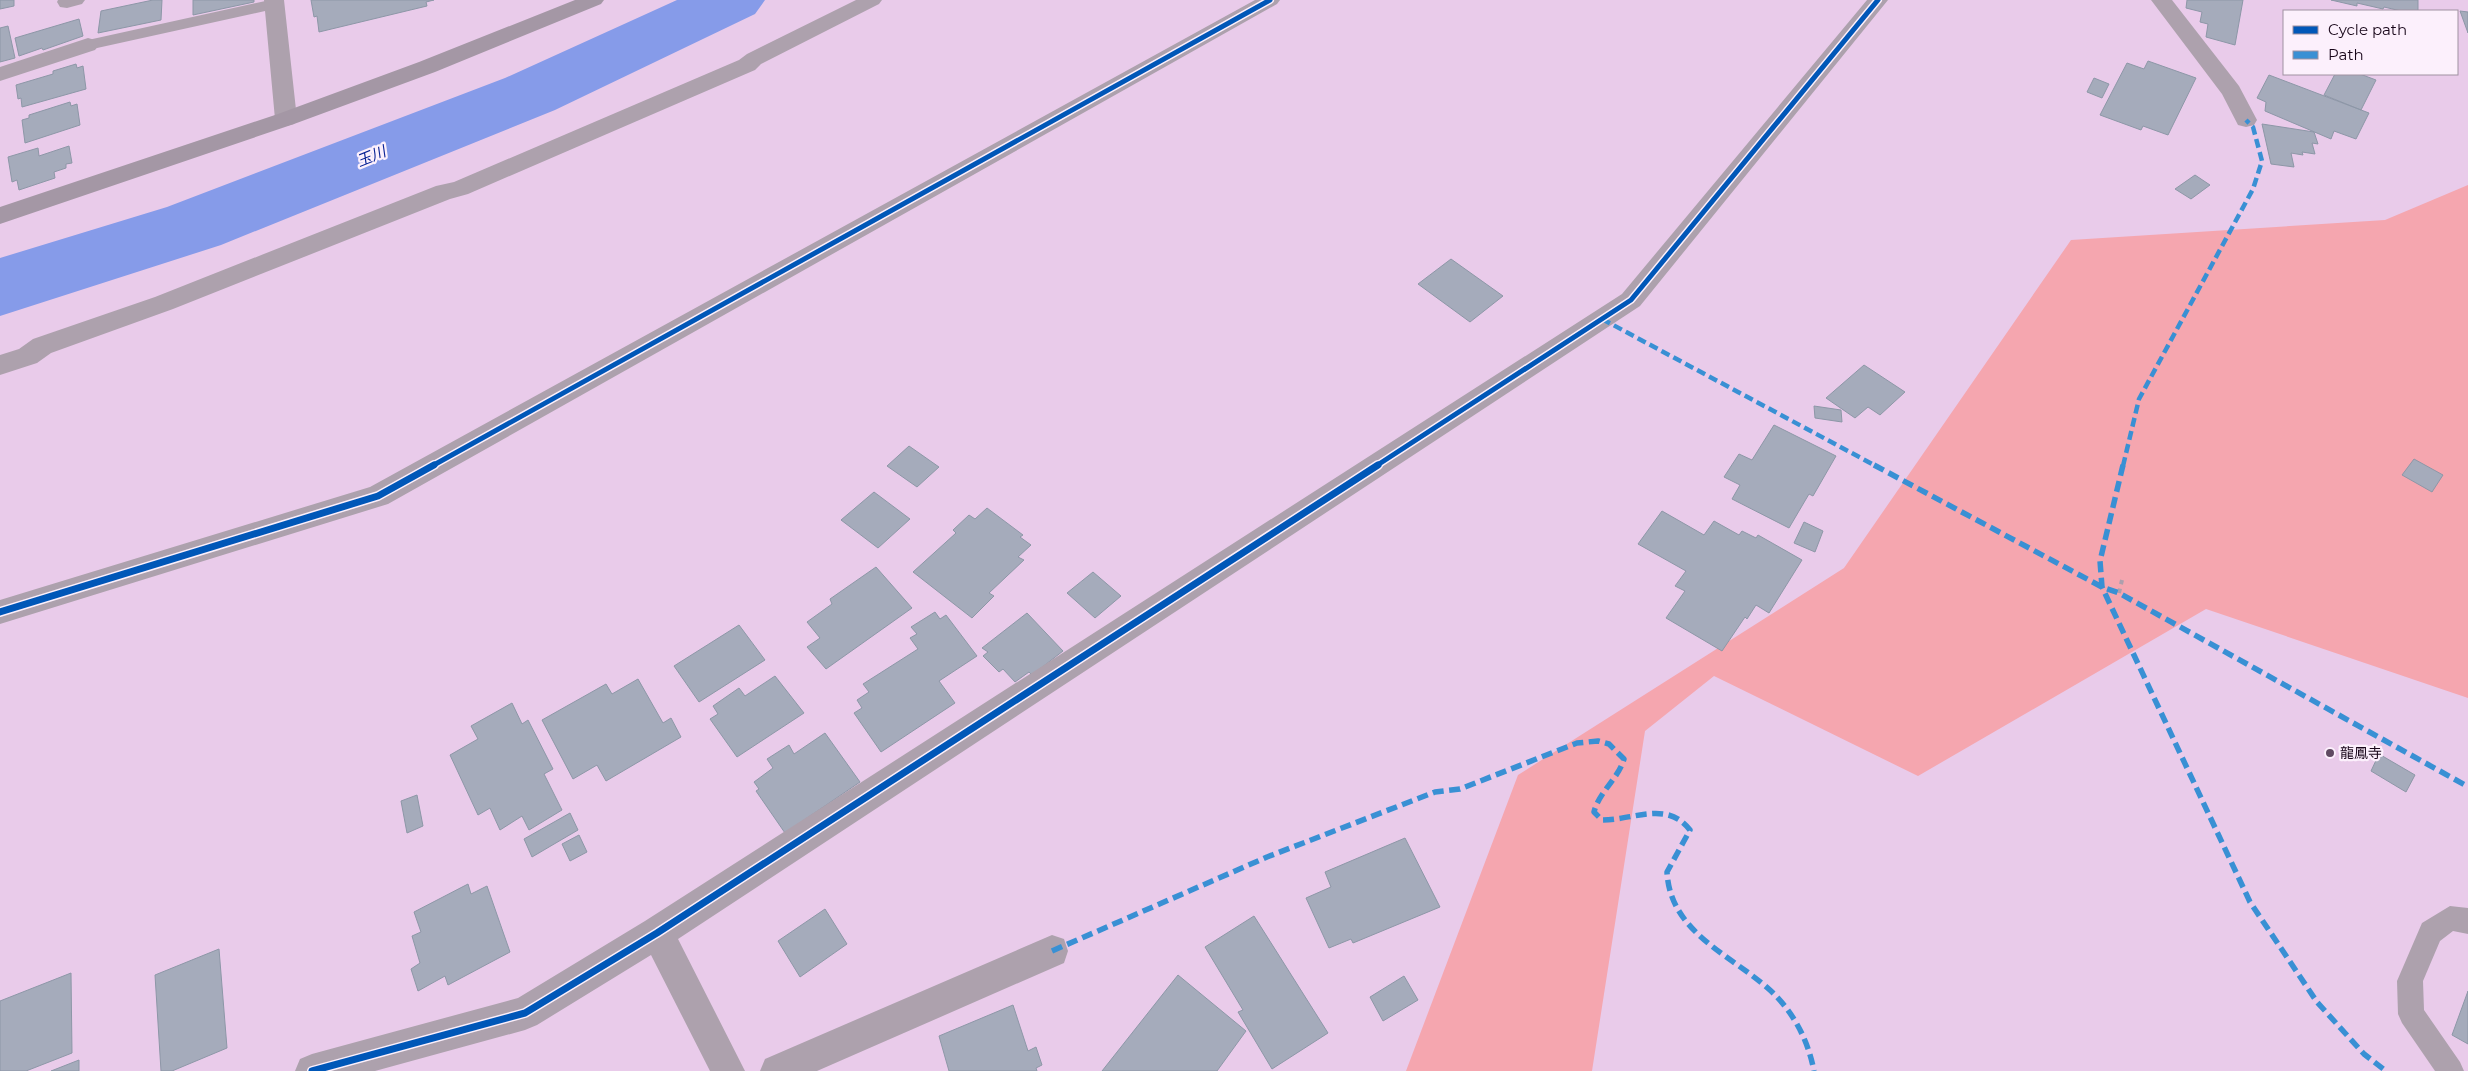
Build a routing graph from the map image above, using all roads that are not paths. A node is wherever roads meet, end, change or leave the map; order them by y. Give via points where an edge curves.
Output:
1 (594, 0) edge
2 (872, 0) edge
3 (1270, 0) edge
4 (1878, 0) edge
5 (2161, 0) edge
6 (274, 2) edge
7 (88, 45) joint
8 (0, 74) edge
9 (286, 119) junction
10 (2246, 120) dead end
11 (0, 216) edge
12 (0, 365) edge
13 (0, 612) edge
14 (2468, 921) edge
15 (657, 933) junction
16 (1052, 951) dead end
17 (312, 1071) edge
18 (728, 1071) edge
19 (777, 1071) edge
20 (2451, 1071) edge

1 - 9 street
2 - 12 street via 747,65 460,188 164,303 42,346 28,356
3 - 13 street via 378,496
4 - 15 street via 1631,300
5 - 10 street via 2231,91
6 - 7 lane
6 - 9 street
7 - 8 street
9 - 11 street
14 - 20 lane via 2450,918 2431,932 2410,981 2411,1014
15 - 17 street via 525,1013
15 - 18 street
16 - 19 street

